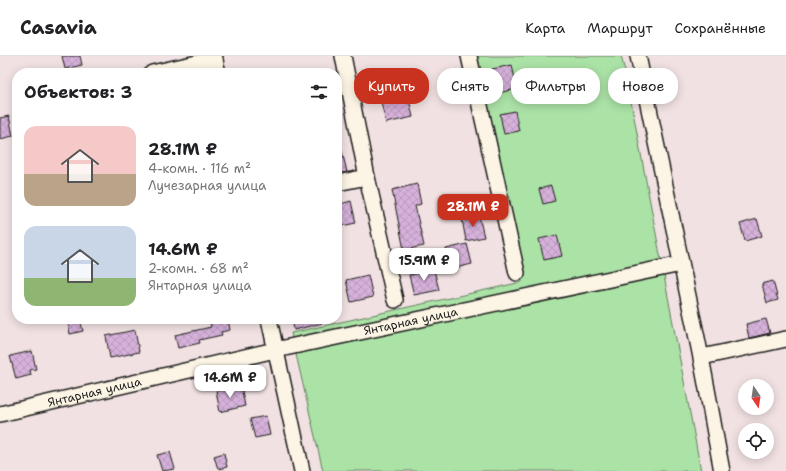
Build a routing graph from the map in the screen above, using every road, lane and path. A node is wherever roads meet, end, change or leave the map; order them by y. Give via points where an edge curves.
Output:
1 (343, 56) edge
2 (469, 56) edge
3 (638, 56) edge
4 (215, 63) edge
5 (184, 68) edge
6 (367, 177) junction
7 (342, 182) edge
8 (681, 264) junction
9 (517, 273) dead end
10 (396, 300) dead end
11 (270, 324) edge
12 (786, 339) edge
13 (275, 350) junction
14 (702, 357) junction
15 (0, 414) edge
16 (302, 471) edge
17 (722, 471) edge

1 - 6 street
2 - 9 street
3 - 8 street
4 - 5 street
6 - 7 street
6 - 10 street
8 - 13 street, Янтарная улица
8 - 14 street
11 - 13 street
12 - 14 street
13 - 15 street, Янтарная улица
13 - 16 street
14 - 17 street

